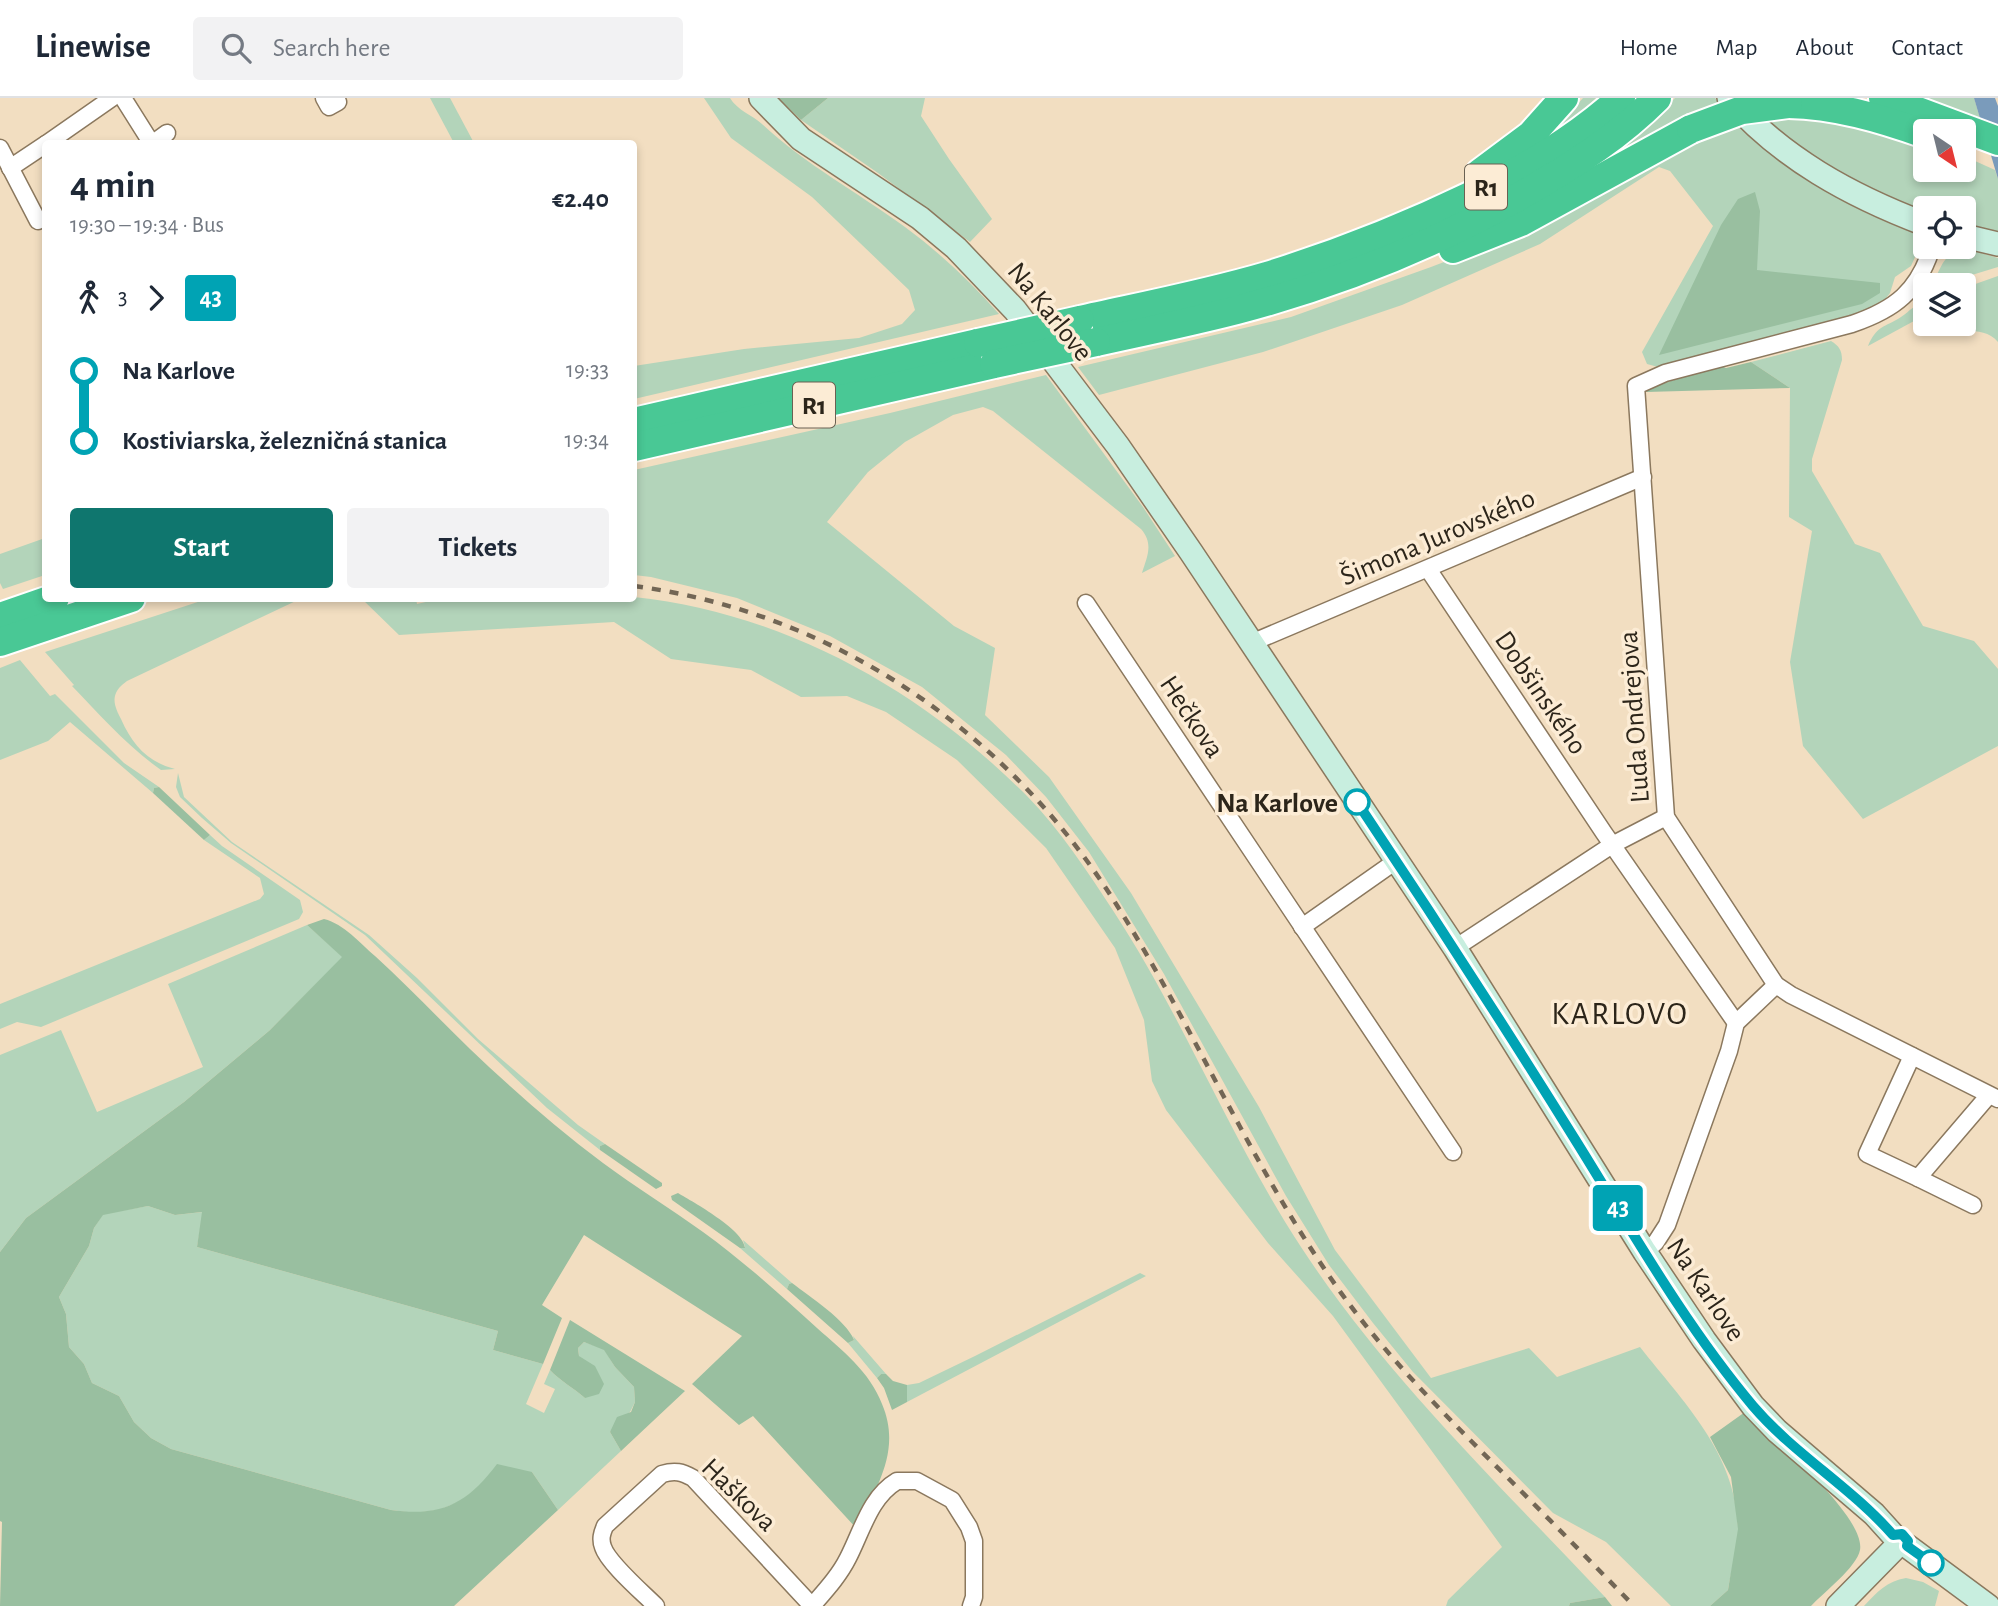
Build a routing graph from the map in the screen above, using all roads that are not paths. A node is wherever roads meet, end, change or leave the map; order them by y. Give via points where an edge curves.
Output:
1 (112, 98) edge
2 (123, 98) edge
3 (761, 98) edge
4 (1564, 98) edge
5 (1729, 98) edge
6 (1883, 98) edge
7 (1639, 104) edge
8 (1913, 130) edge
9 (167, 133) dead end
10 (52, 140) edge
11 (149, 140) edge
12 (157, 140) edge
13 (1980, 146) edge
14 (42, 147) edge
15 (0, 148) edge
16 (10, 168) junction
17 (1913, 219) edge
18 (36, 222) edge
19 (1976, 239) edge
20 (1998, 244) edge
21 (1338, 252) junction
22 (1928, 259) edge
23 (1238, 310) junction
24 (1088, 331) junction
25 (986, 354) junction
26 (637, 421) edge
27 (637, 446) edge
28 (1643, 477) junction
29 (1428, 569) junction
30 (43, 602) edge
31 (119, 602) edge
32 (1086, 603) dead end
33 (0, 617) edge
34 (0, 642) edge
35 (1251, 643) junction
36 (1666, 817) junction
37 (1612, 845) junction
38 (1396, 861) junction
39 (1302, 927) junction
40 (1455, 948) junction
41 (1776, 985) junction
42 (1736, 1023) junction
43 (1912, 1056) junction
44 (1994, 1097) edge
45 (1453, 1152) dead end
46 (1918, 1178) junction
47 (1973, 1205) dead end
48 (1645, 1252) junction
49 (1898, 1544) junction
50 (656, 1606) edge
51 (812, 1606) edge
52 (971, 1606) edge
53 (1838, 1606) edge
54 (1988, 1606) edge

1 - 10 street
2 - 11 street
3 - 35 street, Na Karlove via 801,139 956,248 998,292 1118,446
4 - 21 highway via 1531,135 1488,168
5 - 17 street via 1768,137 1811,169
6 - 13 highway
7 - 21 highway, R1 via 1420,220
7 - 23 highway, R1 via 1582,159 1476,220 1392,258
8 - 23 highway, bridge via 1830,107 1788,104 1742,110 1691,129 1521,222 1475,241 1298,304
9 - 12 street
14 - 16 street
15 - 16 street
16 - 18 street
19 - 20 street
21 - 24 highway, R1
22 - 28 street, Ľuda Ondrejova via 1914,286 1881,312 1852,324 1665,373 1636,386
23 - 24 highway, R1
24 - 25 highway, R1, bridge
25 - 26 highway, R1
25 - 27 highway, R1
28 - 29 street, Šimona Jurovského
28 - 36 street, Ľuda Ondrejova
29 - 35 street, Šimona Jurovského
29 - 37 street, Dobšinského
30 - 33 highway
31 - 34 highway
32 - 39 street, Hečkova
35 - 38 street, Na Karlove
36 - 37 street
36 - 41 street, Ľuda Ondrejova
37 - 40 street
37 - 42 street, Dobšinského
38 - 39 street
38 - 40 street, Na Karlove
39 - 45 street, Hečkova
40 - 48 street, Na Karlove
41 - 42 street
41 - 43 street, Ľuda Ondrejova
42 - 48 street via 1667,1225
43 - 44 street, Ľuda Ondrejova
43 - 46 street via 1867,1154
44 - 46 street, Ľuda Ondrejova
46 - 47 street
48 - 49 street, Na Karlove via 1753,1406 1874,1514
49 - 53 street
49 - 54 street, Na Karlove
50 - 51 street, Haškova via 609,1557 601,1536 605,1526 663,1474 673,1471 693,1478
51 - 52 street, Haškova via 847,1560 878,1495 897,1480 917,1481 952,1500 969,1527 974,1541

